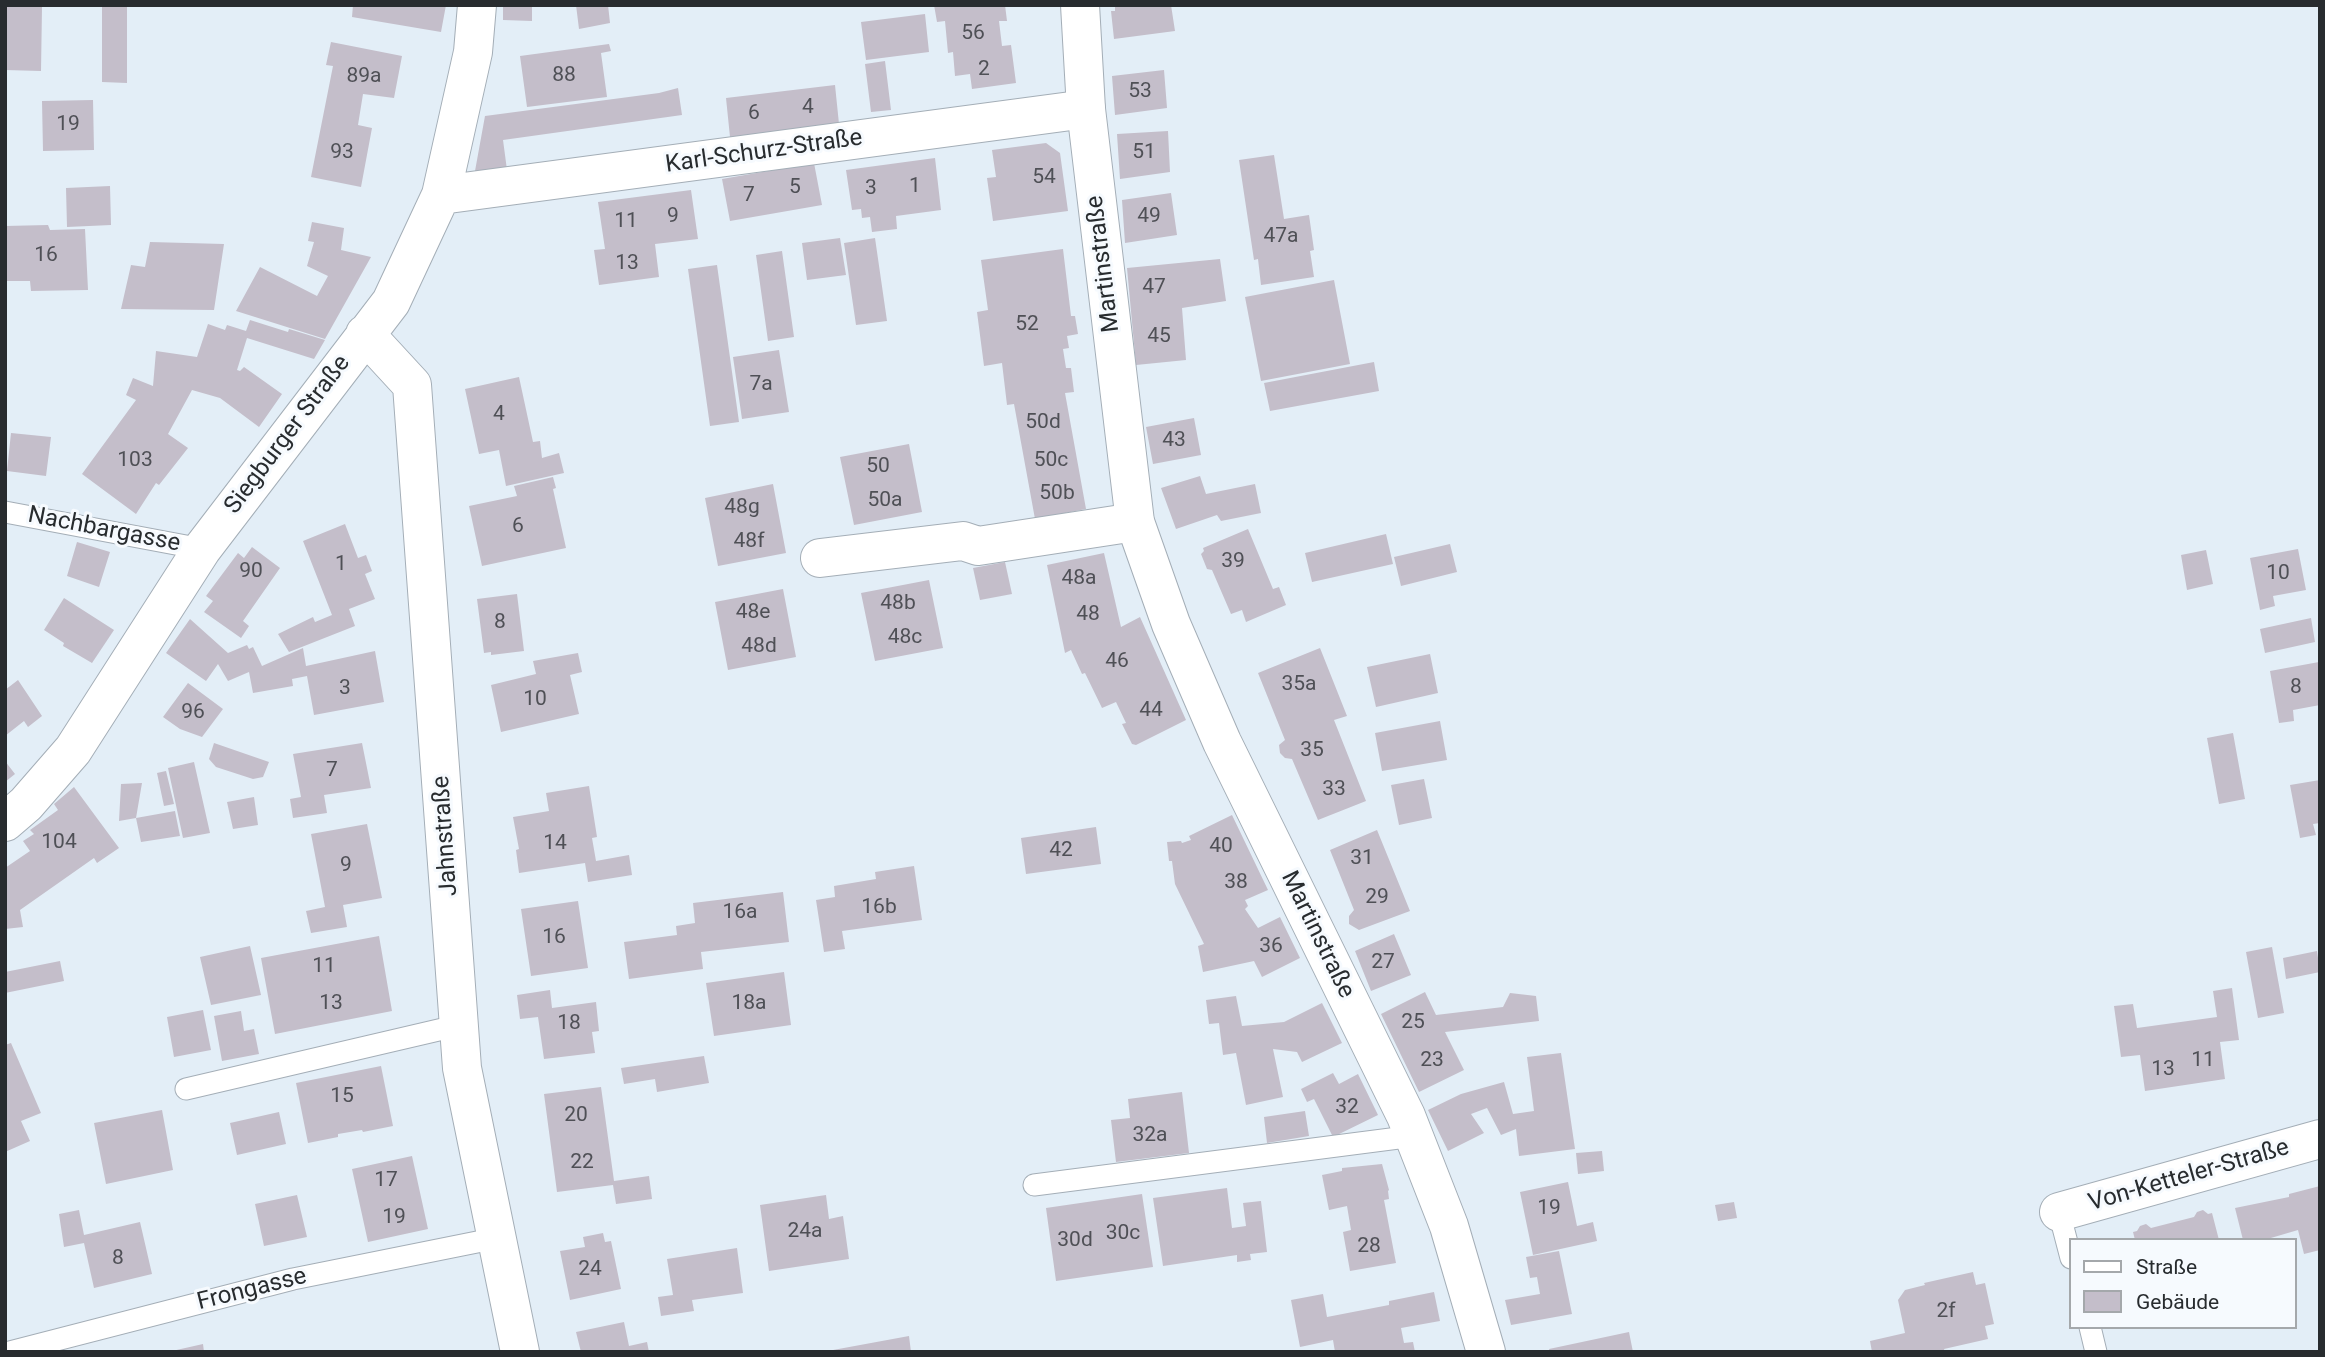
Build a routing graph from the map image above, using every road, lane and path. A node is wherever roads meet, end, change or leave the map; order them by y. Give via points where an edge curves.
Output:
1 (477, 5) edge
2 (1080, 5) edge
3 (1086, 109) junction
4 (441, 195) junction
5 (365, 334) junction
6 (5, 512) edge
7 (1135, 522) junction
8 (202, 549) junction
9 (820, 558) dead end
10 (5, 822) edge
11 (460, 1026) junction
12 (186, 1089) dead end
13 (1413, 1136) junction
14 (2320, 1139) edge
15 (1034, 1185) dead end
16 (2059, 1212) joint
17 (497, 1238) junction
18 (2070, 1254) edge
19 (2090, 1329) edge
20 (10, 1352) edge
21 (520, 1352) edge
22 (1486, 1352) edge
23 (2096, 1352) edge

1 - 4 street, Siegburger Straße via 473,51
2 - 3 street, Martinstraße
3 - 4 street, Karl-Schurz-Straße
3 - 7 street, Martinstraße
4 - 5 street, Siegburger Straße via 391,302
5 - 8 street, Siegburger Straße
5 - 11 street, Jahnstraße via 412,385
6 - 8 lane, Nachbargasse
7 - 9 street via 978,546 964,541
7 - 13 street, Martinstraße via 1171,624 1222,741
8 - 10 street, Siegburger Straße via 73,750
11 - 12 lane
11 - 17 street, Jahnstraße via 462,1068
13 - 15 lane
13 - 22 street, Martinstraße via 1449,1226
14 - 16 street, Von-Ketteler-Straße
16 - 18 lane
17 - 20 lane, Frongasse via 293,1279
17 - 21 street, Jahnstraße
19 - 23 lane

